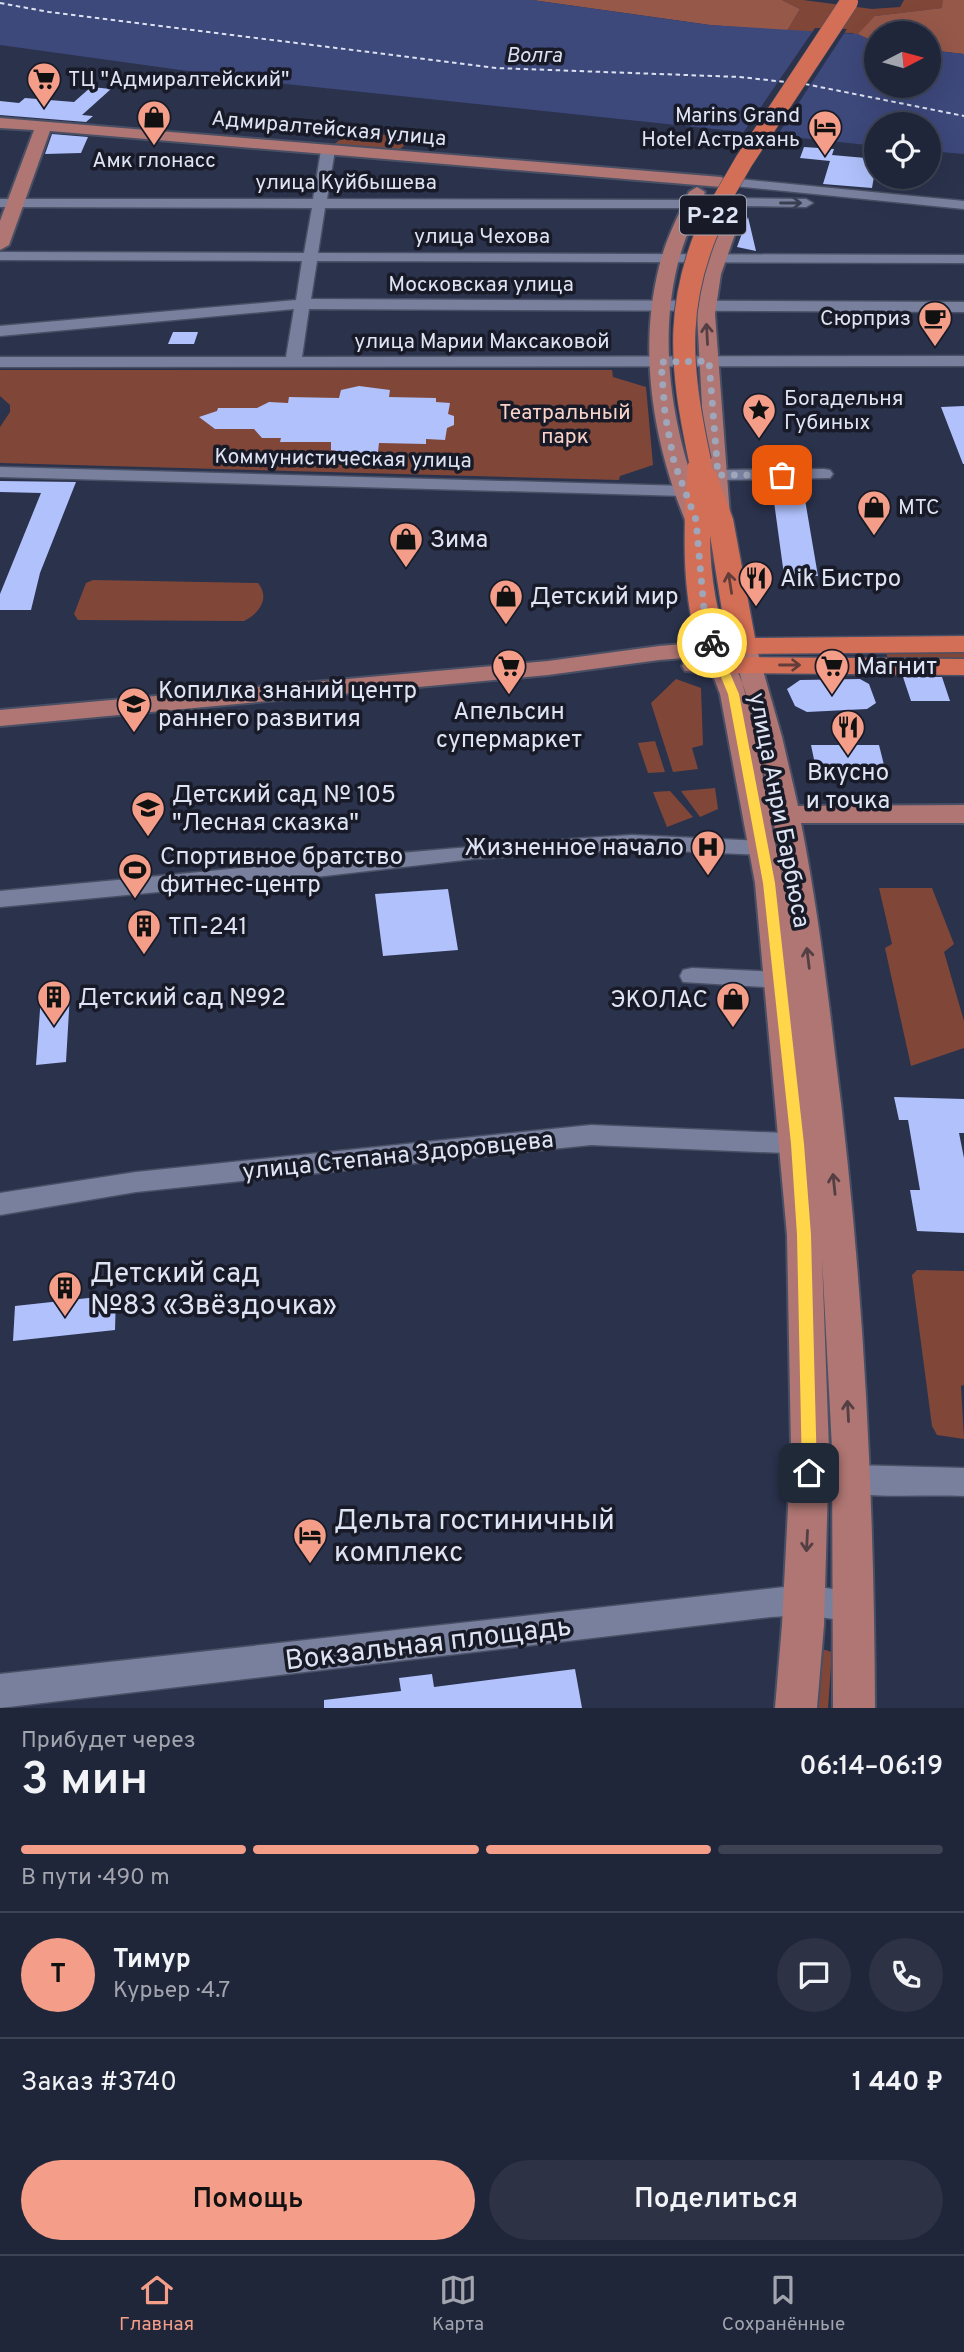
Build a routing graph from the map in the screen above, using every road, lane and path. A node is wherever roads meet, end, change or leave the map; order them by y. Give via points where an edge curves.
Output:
1 (850, 1) edge
2 (0, 123) edge
3 (44, 125) junction
4 (328, 150) junction
5 (655, 176) junction
6 (725, 182) junction
7 (695, 195) junction
8 (8, 203) edge
9 (318, 203) junction
10 (734, 203) junction
11 (924, 204) junction
12 (964, 205) edge
13 (0, 245) edge
14 (0, 256) edge
15 (309, 256) junction
16 (671, 257) junction
17 (718, 258) junction
18 (964, 258) edge
19 (303, 304) junction
20 (661, 305) junction
21 (708, 306) junction
22 (964, 307) edge
23 (0, 331) edge
24 (709, 361) junction
25 (964, 361) edge
26 (0, 362) edge
27 (293, 362) junction
28 (661, 362) junction
29 (709, 468) junction
30 (0, 472) edge
31 (824, 474) dead end
32 (685, 491) junction
33 (708, 519) junction
34 (964, 644) edge
35 (887, 655) junction
36 (733, 656) junction
37 (964, 667) edge
38 (0, 718) edge
39 (964, 814) edge
40 (771, 815) junction
41 (764, 848) junction
42 (0, 899) edge
43 (692, 975) dead end
44 (780, 980) junction
45 (797, 1144) junction
46 (830, 1146) junction
47 (0, 1204) edge
48 (809, 1473) junction
49 (850, 1479) junction
50 (964, 1482) edge
51 (803, 1600) junction
52 (856, 1607) junction
53 (0, 1691) edge
54 (796, 1708) edge
55 (853, 1708) edge

1 - 29 highway, Р-22, bridge via 723,192 699,246 685,304 684,373
2 - 3 main road, Адмиралтейская улица
3 - 4 main road, Адмиралтейская улица
3 - 8 main road
4 - 5 main road, Адмиралтейская улица
4 - 9 street
5 - 6 main road
5 - 7 main road via 688,183
6 - 7 main road via 705,184
6 - 10 main road via 749,192
6 - 11 street
7 - 9 street, улица Куйбышева
7 - 10 main road
7 - 16 main road
8 - 9 street, улица Куйбышева
8 - 13 main road
9 - 15 street
10 -> 11 street
10 - 17 main road
11 - 12 street
14 - 15 street, улица Чехова
15 - 16 street, улица Чехова
15 - 19 street
16 - 17 street, улица Чехова
16 - 20 main road
17 - 18 street, улица Чехова
17 - 21 main road
19 - 20 street, Московская улица
19 - 23 street, Московская улица
19 - 27 street
20 - 21 street, Московская улица
20 - 28 main road
21 - 22 street, Московская улица
24 -> 21 main road
24 - 25 street, улица Марии Максаковой
24 - 28 street, улица Марии Максаковой
24 - 29 main road
26 - 27 street, улица Марии Максаковой
27 - 28 street, улица Марии Максаковой
28 - 32 main road via 665,414
29 - 31 street
29 - 33 highway, улица Анри Барбюса
30 - 32 street, Коммунистическая улица
32 - 33 main road
33 - 36 highway, улица Анри Барбюса via 705,621
34 - 35 highway
35 - 36 highway
35 - 37 highway
36 - 38 main road via 548,668
36 - 40 main road, улица Анри Барбюса via 733,694
39 - 40 main road
40 - 41 main road, улица Анри Барбюса
46 -> 40 main road, улица Анри Барбюса via 799,884
41 - 42 street via 632,842 473,852
41 - 44 main road, улица Анри Барбюса
43 - 44 street
44 - 45 main road, улица Анри Барбюса
45 - 46 street, улица Степана Здоровцева
45 - 47 street, улица Степана Здоровцева via 591,1135 136,1182
45 - 48 main road, улица Анри Барбюса via 804,1235
49 -> 46 main road, улица Анри Барбюса via 840,1237
48 - 49 street
48 -> 51 main road, улица Анри Барбюса
49 - 50 street
49 - 52 main road, улица Анри Барбюса
51 - 52 street, Вокзальная площадь
51 - 53 street, Вокзальная площадь
51 - 54 main road, улица Анри Барбюса
52 - 55 main road, улица Анри Барбюса

